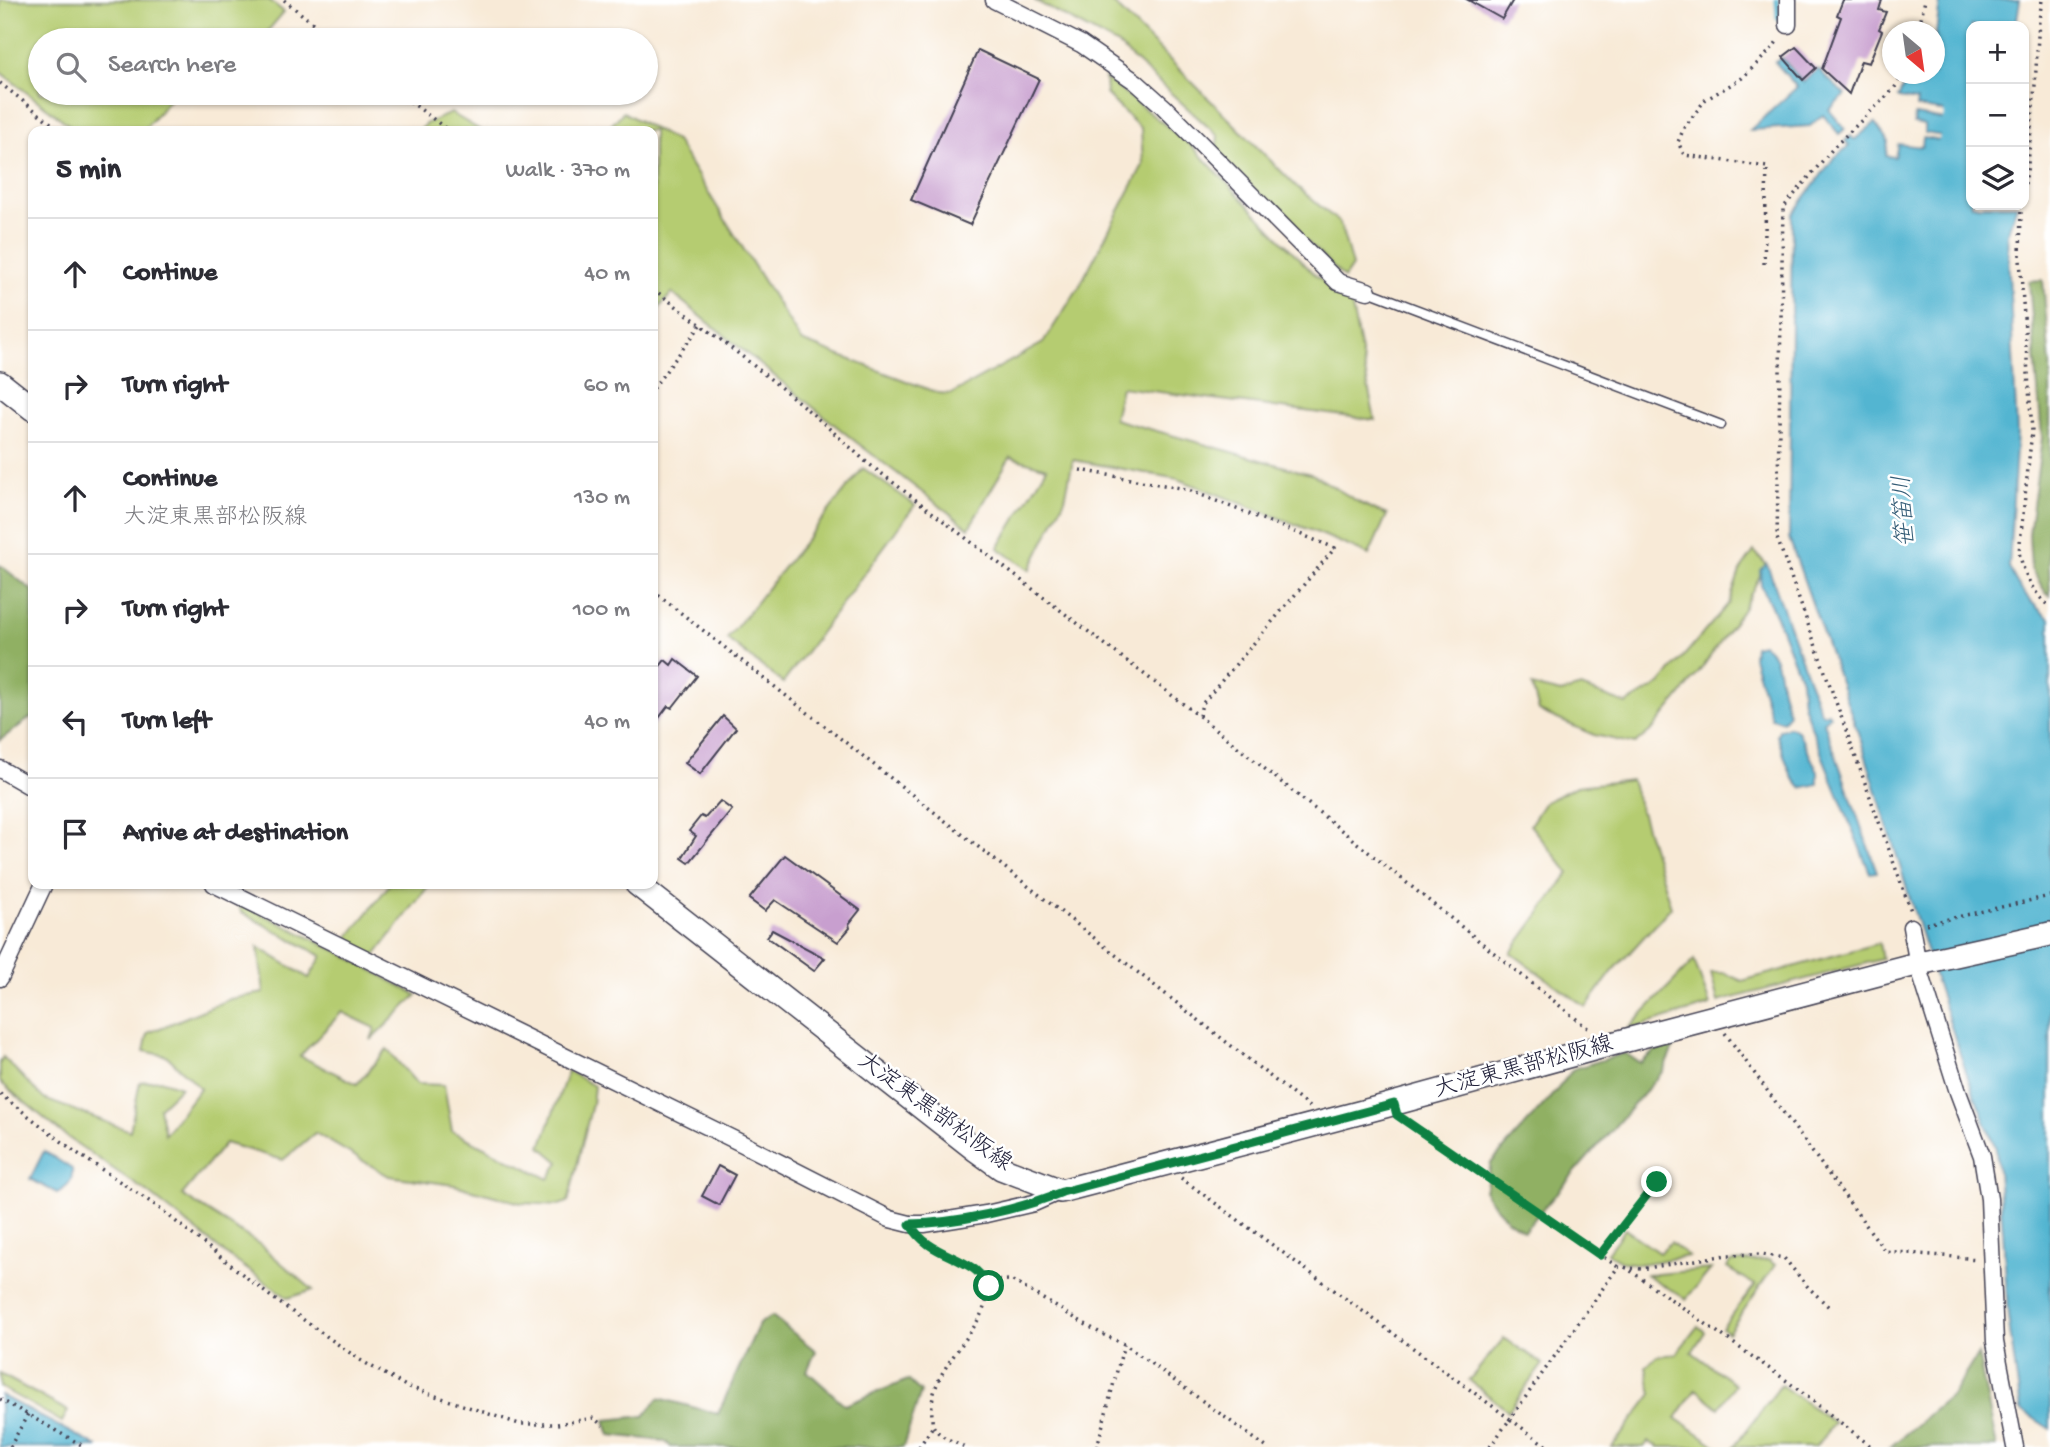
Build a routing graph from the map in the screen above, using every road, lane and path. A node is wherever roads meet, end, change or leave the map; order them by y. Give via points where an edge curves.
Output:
1 (284, 0) edge
2 (994, 0) edge
3 (1788, 0) edge
4 (1926, 0) edge
5 (2042, 0) edge
6 (1921, 21) edge
7 (1788, 26) joint
8 (319, 28) edge
9 (0, 83) edge
10 (1897, 84) edge
11 (415, 105) edge
12 (55, 126) edge
13 (442, 126) edge
14 (2029, 151) edge
15 (2021, 210) edge
16 (1765, 264) dead end
17 (1367, 291) joint
18 (658, 293) edge
19 (701, 324) junction
20 (658, 381) edge
21 (0, 383) edge
22 (28, 405) edge
23 (1721, 425) dead end
24 (1080, 470) dead end
25 (658, 595) edge
26 (2050, 607) edge
27 (1199, 716) junction
28 (0, 769) edge
29 (28, 785) edge
30 (42, 889) edge
31 (224, 889) edge
32 (643, 889) edge
33 (2050, 896) edge
34 (1913, 922) junction
35 (2050, 934) edge
36 (1921, 964) junction
37 (0, 978) edge
38 (1720, 1016) junction
39 (1608, 1045) junction
40 (0, 1094) edge
41 (1394, 1104) junction
42 (1328, 1121) junction
43 (1170, 1163) junction
44 (1657, 1182) dead end
45 (1062, 1192) junction
46 (910, 1224) junction
47 (1600, 1255) junction
48 (1990, 1260) junction
49 (1618, 1267) junction
50 (1625, 1267) junction
51 (985, 1281) junction
52 (1830, 1308) dead end
53 (1124, 1344) junction
54 (0, 1399) edge
55 (28, 1414) junction
56 (1510, 1419) junction
57 (603, 1426) dead end
58 (933, 1426) junction
59 (10, 1447) edge
60 (85, 1447) edge
61 (919, 1447) edge
62 (965, 1447) edge
63 (1097, 1447) edge
64 (1266, 1447) edge
65 (1490, 1447) edge
66 (1548, 1447) edge
67 (1872, 1447) edge
68 (2015, 1447) edge

1 - 8 path
2 - 17 street via 1081,44 1136,82 1338,282
3 - 7 street
4 - 6 path
5 - 14 path
7 - 16 path via 1742,78 1705,100 1678,142 1684,155 1767,167
9 - 12 path
10 - 34 path via 1835,146 1783,208 1777,538
11 - 13 path
15 - 26 path via 2032,431 2019,552 2029,584
17 - 23 lane
18 - 19 path
19 - 20 path
19 - 27 path via 865,461
21 - 22 main road
24 - 27 path via 1186,489 1335,548 1202,704
25 - 42 path
27 - 39 path
28 - 29 street
30 - 37 street
31 - 46 street via 890,1219
32 - 45 main road, 大淀東黒部松阪線 via 976,1150 1001,1168
33 - 34 path
34 - 36 street
35 - 36 main road, 大淀東黒部松阪線
36 - 38 main road, 大淀東黒部松阪線
36 - 48 street via 1982,1156 1989,1199
38 - 39 main road, 大淀東黒部松阪線
38 - 48 path via 1724,1031 1885,1251
39 - 41 main road, 大淀東黒部松阪線
40 - 57 path via 155,1205 270,1296 384,1374 406,1386 519,1424 594,1418
41 - 42 main road, 大淀東黒部松阪線
41 - 47 path via 1397,1115
42 - 43 main road, 大淀東黒部松阪線
43 - 45 main road, 大淀東黒部松阪線
43 - 56 path via 1178,1176
44 - 47 path
45 - 46 street via 986,1214
46 - 51 path via 917,1236 975,1270
47 - 49 path
48 - 68 street via 1995,1342
49 - 50 path
49 - 56 path
50 - 52 path via 1641,1269 1727,1255 1784,1258
50 - 67 path
51 - 53 path via 1011,1280
51 - 58 path via 989,1298 983,1311 940,1376 931,1406
53 - 63 path
53 - 64 path
54 - 55 path
55 - 59 path
55 - 60 path
56 - 65 path
56 - 66 path
58 - 61 path
58 - 62 path

